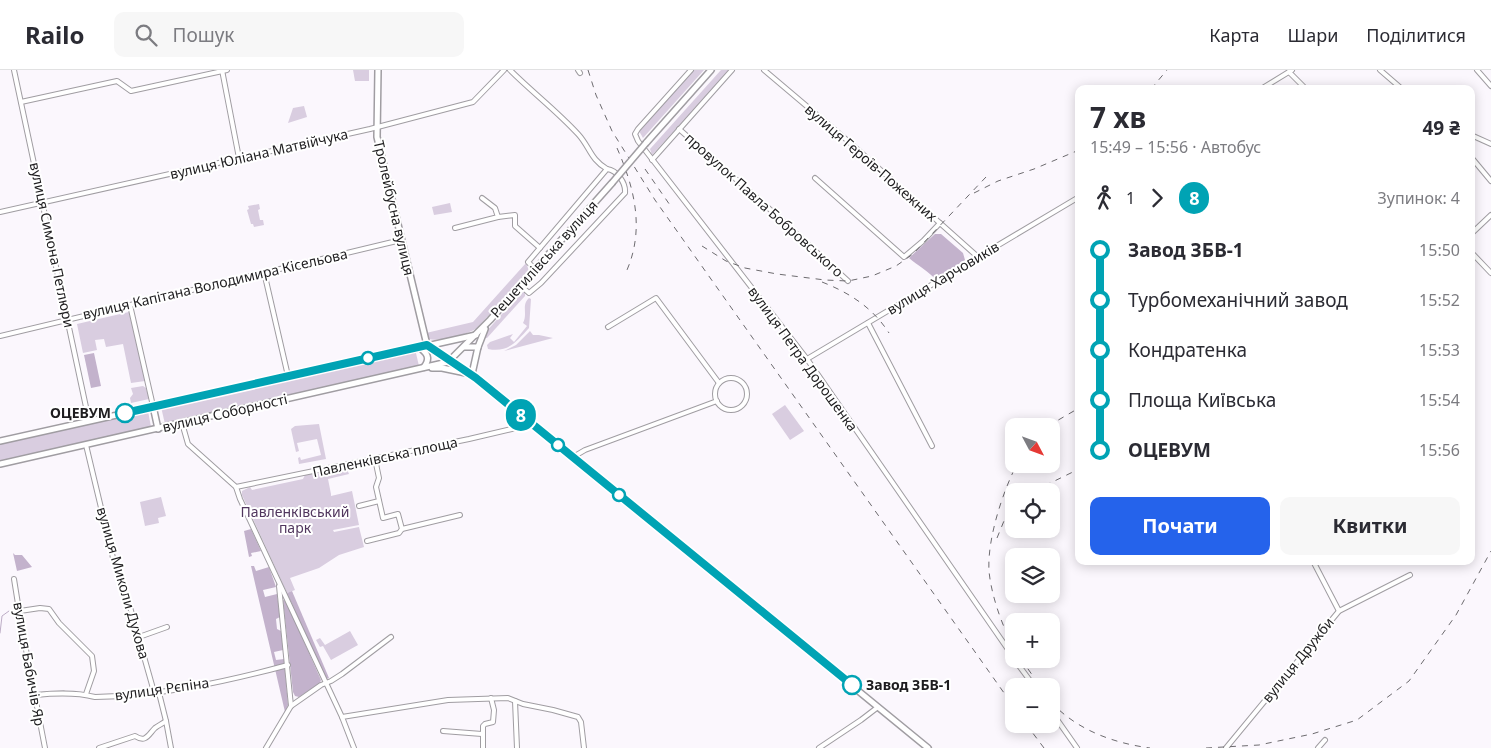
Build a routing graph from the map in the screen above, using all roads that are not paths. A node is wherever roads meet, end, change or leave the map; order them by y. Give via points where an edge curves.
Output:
1 (14, 70) edge
2 (227, 70) edge
3 (378, 70) edge
4 (504, 70) edge
5 (510, 70) edge
6 (691, 70) edge
7 (710, 70) edge
8 (732, 70) edge
9 (764, 70) edge
10 (1380, 70) edge
11 (1477, 70) edge
12 (222, 71) edge
13 (1291, 71) edge
14 (1268, 85) edge
15 (1303, 85) edge
16 (1397, 85) edge
17 (1491, 86) edge
18 (21, 102) junction
19 (376, 127) junction
20 (679, 130) junction
21 (1475, 137) edge
22 (1491, 144) edge
23 (239, 158) junction
24 (652, 160) junction
25 (1475, 162) edge
26 (607, 169) junction
27 (815, 178) dead end
28 (1491, 181) edge
29 (482, 198) dead end
30 (1075, 199) edge
31 (43, 202) junction
32 (0, 212) edge
33 (1491, 215) edge
34 (498, 217) junction
35 (940, 223) junction
36 (455, 228) dead end
37 (1475, 230) edge
38 (401, 240) junction
39 (540, 248) junction
40 (1475, 256) edge
41 (978, 257) junction
42 (536, 270) junction
43 (264, 272) junction
44 (1491, 273) edge
45 (848, 281) dead end
46 (521, 286) junction
47 (130, 305) junction
48 (68, 319) junction
49 (490, 320) junction
50 (868, 323) junction
51 (608, 327) dead end
52 (477, 334) junction
53 (0, 336) edge
54 (427, 345) junction
55 (464, 346) junction
56 (419, 347) junction
57 (478, 347) junction
58 (807, 359) junction
59 (450, 360) junction
60 (424, 368) junction
61 (472, 374) junction
62 (288, 376) junction
63 (719, 383) junction
64 (717, 402) junction
65 (153, 406) junction
66 (89, 421) junction
67 (182, 423) junction
68 (533, 424) junction
69 (158, 429) junction
70 (0, 441) edge
71 (86, 445) junction
72 (932, 446) dead end
73 (573, 457) junction
74 (375, 459) junction
75 (0, 464) edge
76 (236, 486) junction
77 (379, 501) junction
78 (359, 506) dead end
79 (460, 514) dead end
80 (402, 529) junction
81 (367, 541) dead end
82 (1315, 565) edge
83 (1410, 575) dead end
84 (14, 580) dead end
85 (279, 584) junction
86 (20, 610) junction
87 (1339, 611) junction
88 (167, 626) dead end
89 (139, 637) junction
90 (391, 637) dead end
91 (1005, 645) edge
92 (288, 665) junction
93 (325, 683) junction
94 (157, 692) junction
95 (36, 694) junction
96 (86, 694) junction
97 (491, 698) junction
98 (515, 701) junction
99 (291, 706) junction
100 (878, 707) junction
101 (342, 717) junction
102 (166, 722) junction
103 (1060, 724) edge
104 (443, 731) dead end
105 (482, 734) junction
106 (1325, 740) dead end
107 (45, 748) edge
108 (100, 748) edge
109 (171, 748) edge
110 (266, 748) edge
111 (354, 748) edge
112 (483, 748) edge
113 (517, 748) edge
114 (584, 748) edge
115 (819, 748) edge
116 (928, 748) edge
117 (1077, 748) edge
118 (1226, 748) edge
119 (1318, 748) edge

1 - 18 street, вулиця Симона Петлюри
2 - 12 street
3 - 19 main road, Тролейбусна вулиця
4 - 19 street, вулиця Юліана Матвійчука via 473,102
5 - 26 street via 563,118 580,136 594,160
6 - 24 street, вулиця Петра Дорошенка via 636,132 638,142
7 - 42 main road, Решетилівська вулиця, bridge
8 - 20 street
9 - 35 street, вулиця Героїв-Пожежних
10 - 16 street
11 - 17 street
12 - 18 street via 131,91 119,81
12 - 23 street
13 - 14 street
13 - 15 street
18 - 31 street, вулиця Симона Петлюри
19 - 23 street, вулиця Юліана Матвійчука
19 - 38 main road, Тролейбусна вулиця
20 - 24 street
20 - 45 street, провулок Павла Бобровського
21 - 22 street
23 - 31 street, вулиця Юліана Матвійчука
24 - 58 street, вулиця Петра Дорошенка
25 - 28 street
26 - 39 street
26 - 46 street via 613,170 623,182 624,193 541,284 529,294
27 - 35 street via 904,257
29 - 34 street via 495,208
30 - 41 street, вулиця Харчовиків
31 - 32 street, вулиця Юліана Матвійчука
31 - 48 street, вулиця Симона Петлюри
33 - 37 street
34 - 36 street
34 - 39 street via 515,215 515,226
35 - 41 street, вулиця Героїв-Пожежних
38 - 43 street, вулиця Капітана Володимира Кісельова
38 - 54 main road, Тролейбусна вулиця
39 - 42 street via 528,262
40 - 44 street
41 - 50 street, вулиця Харчовиків
42 - 46 main road, Решетилівська вулиця
43 - 47 street, вулиця Капітана Володимира Кісельова
43 - 62 street
46 - 49 main road, Решетилівська вулиця
47 - 48 street, вулиця Капітана Володимира Кісельова
47 - 65 street
48 - 53 street, вулиця Капітана Володимира Кісельова
48 - 66 street, вулиця Симона Петлюри
49 - 52 main road, Решетилівська вулиця
49 - 57 main road
50 - 58 street, вулиця Харчовиків
50 - 72 street
51 - 63 street via 656,298
52 - 54 main road
52 - 55 main road, Решетилівська вулиця
54 - 56 main road, вулиця Соборності
54 - 59 main road
55 - 57 main road
55 - 59 main road, Решетилівська вулиця
56 - 60 main road via 428,358
56 - 62 main road, вулиця Соборності
57 - 61 main road
58 - 91 street, вулиця Петра Дорошенка
59 - 60 main road, вулиця Соборності
59 - 61 main road
60 - 61 main road
60 - 67 main road, вулиця Соборності
61 - 68 main road
62 - 65 main road, вулиця Соборності
63 - 64 street via 715,392
63 - 64 street via 728,378 738,379 746,387 747,396 743,405 735,409 724,408
64 - 73 street
65 - 66 main road, вулиця Соборності
65 - 69 main road
66 - 70 main road, вулиця Соборності
67 - 69 main road, вулиця Соборності
67 - 76 street via 188,444
68 - 73 main road
68 - 74 street, Павленківська площа
69 - 71 main road, вулиця Соборності
71 - 75 main road, вулиця Соборності
71 - 89 street, вулиця Миколи Духова via 114,562
73 - 100 main road
74 - 76 street, Павленківська площа
74 - 77 street
76 - 85 street
77 - 78 street
77 - 80 street via 383,518 398,514
79 - 80 street
80 - 81 street
82 - 87 street
83 - 87 street, вулиця Дружби
84 - 86 street, вулиця Бабичів Яр
85 - 92 street
85 - 93 street
86 - 95 street, вулиця Бабичів Яр
86 - 96 street via 49,609 91,654 94,671
87 - 118 street, вулиця Дружби
88 - 89 street
89 - 94 street, вулиця Миколи Духова
90 - 93 street
92 - 94 street, вулиця Рєпіна
92 - 99 street
93 - 99 street
93 - 101 street
94 - 96 street, вулиця Рєпіна via 108,697
94 - 102 street, вулиця Миколи Духова
95 - 96 street, вулиця Рєпіна
95 - 107 street, вулиця Бабичів Яр
97 - 98 street
97 - 101 street via 412,704
97 - 105 street via 494,720 484,725
98 - 113 street
98 - 114 street via 578,718
99 - 110 street
100 - 115 street
100 - 116 main road
101 - 111 street
102 - 108 street via 146,739 135,736
102 - 109 street, вулиця Миколи Духова
103 - 117 street
104 - 105 street
105 - 112 street
106 - 119 street

